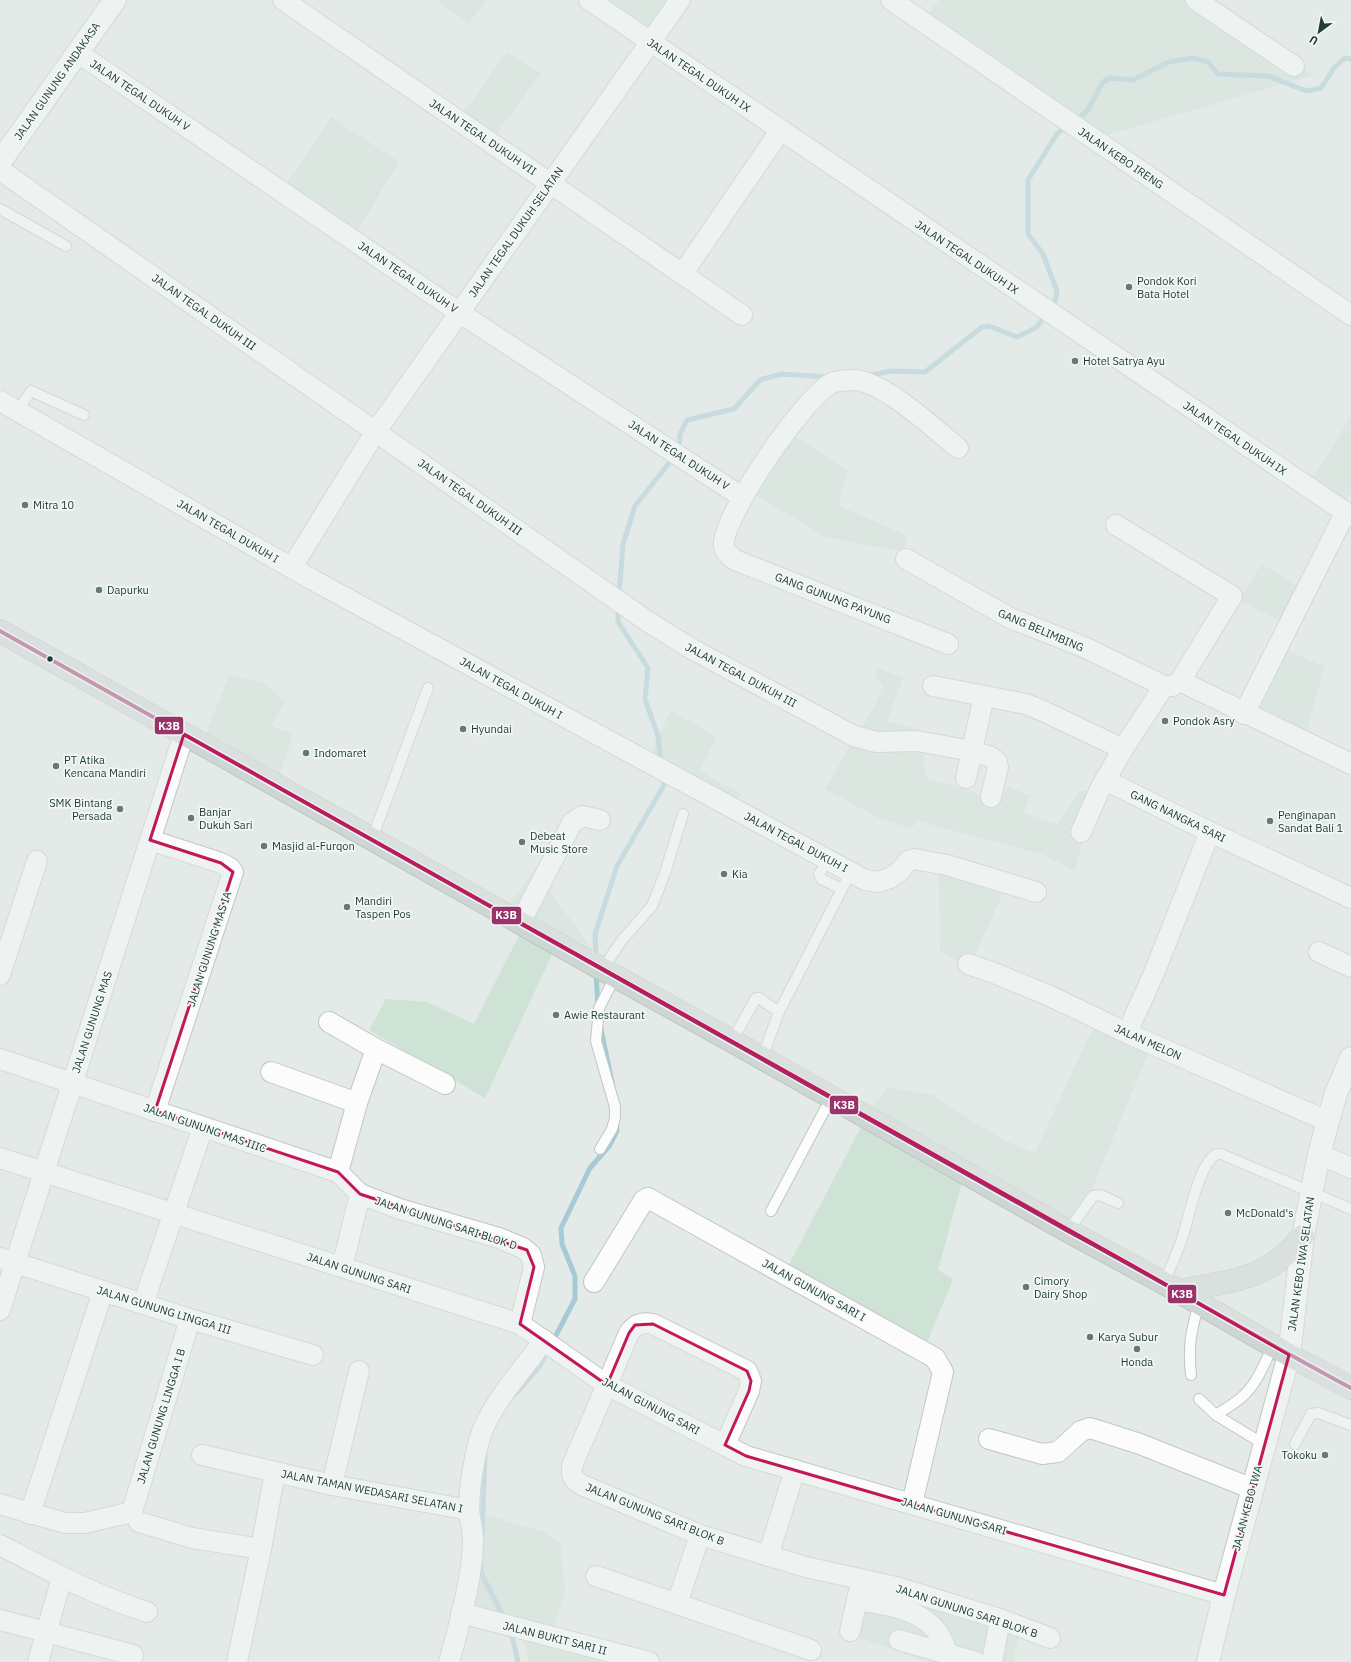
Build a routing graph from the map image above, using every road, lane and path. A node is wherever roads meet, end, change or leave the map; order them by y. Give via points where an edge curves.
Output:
1 (115, 0) edge
2 (283, 0) edge
3 (589, 0) edge
4 (680, 0) edge
5 (891, 0) edge
6 (1196, 0) edge
7 (650, 42) junction
8 (78, 53) junction
9 (1294, 66) dead end
10 (780, 130) junction
11 (0, 162) edge
12 (0, 170) edge
13 (550, 183) junction
14 (0, 209) edge
15 (66, 246) dead end
16 (683, 273) junction
17 (460, 313) junction
18 (742, 315) dead end
19 (1351, 315) edge
20 (8, 406) edge
21 (84, 415) dead end
22 (376, 431) junction
23 (958, 448) dead end
24 (742, 497) junction
25 (1348, 515) edge
26 (1116, 525) dead end
27 (906, 559) dead end
28 (292, 567) junction
29 (0, 631) edge
30 (948, 644) dead end
31 (1172, 684) junction
32 (933, 686) dead end
33 (428, 688) dead end
34 (984, 696) junction
35 (1244, 714) junction
36 (184, 734) junction
37 (1123, 749) junction
38 (972, 751) junction
39 (1351, 764) edge
40 (966, 778) dead end
41 (1105, 780) junction
42 (990, 797) dead end
43 (683, 814) dead end
44 (600, 820) dead end
45 (1082, 832) dead end
46 (1210, 832) junction
47 (372, 838) junction
48 (150, 840) junction
49 (828, 860) junction
50 (37, 861) dead end
51 (851, 872) junction
52 (842, 889) junction
53 (1036, 892) dead end
54 (1351, 898) edge
55 (520, 923) junction
56 (1320, 952) dead end
57 (968, 964) dead end
58 (1351, 967) edge
59 (608, 973) junction
60 (0, 975) edge
61 (779, 1012) junction
62 (329, 1022) dead end
63 (1127, 1034) junction
64 (732, 1041) junction
65 (376, 1049) junction
66 (762, 1058) junction
67 (1351, 1058) edge
68 (0, 1059) edge
69 (271, 1072) dead end
70 (72, 1083) junction
71 (446, 1084) dead end
72 (831, 1098) junction
73 (357, 1103) junction
74 (155, 1111) junction
75 (1327, 1121) junction
76 (202, 1127) junction
77 (600, 1149) dead end
78 (1319, 1154) junction
79 (0, 1158) edge
80 (1351, 1168) edge
81 (44, 1172) junction
82 (338, 1172) junction
83 (1311, 1191) junction
84 (360, 1194) junction
85 (1118, 1203) dead end
86 (1349, 1208) edge
87 (771, 1211) dead end
88 (173, 1214) junction
89 (1068, 1231) junction
90 (1303, 1236) junction
91 (8, 1260) edge
92 (342, 1268) junction
93 (594, 1282) dead end
94 (1172, 1287) junction
95 (103, 1291) junction
96 (1199, 1303) junction
97 (143, 1304) junction
98 (0, 1310) edge
99 (190, 1319) junction
100 (520, 1324) junction
101 (544, 1340) junction
102 (1281, 1351) junction
103 (313, 1355) dead end
104 (359, 1371) dead end
105 (1191, 1375) dead end
106 (607, 1384) junction
107 (1351, 1388) edge
108 (1199, 1399) dead end
109 (1216, 1415) junction
110 (1351, 1425) edge
111 (989, 1439) dead end
112 (1295, 1444) dead end
113 (724, 1445) junction
114 (1264, 1445) junction
115 (202, 1455) dead end
116 (795, 1470) junction
117 (275, 1472) junction
118 (332, 1485) junction
119 (1252, 1489) junction
120 (0, 1504) edge
121 (912, 1504) junction
122 (470, 1510) junction
123 (30, 1514) junction
124 (136, 1517) junction
125 (700, 1534) junction
126 (0, 1545) edge
127 (261, 1549) junction
128 (768, 1556) junction
129 (596, 1576) dead end
130 (62, 1577) junction
131 (862, 1579) junction
132 (1224, 1595) junction
133 (857, 1600) junction
134 (677, 1604) junction
135 (147, 1612) dead end
136 (461, 1613) junction
137 (1000, 1619) junction
138 (0, 1620) edge
139 (850, 1631) dead end
140 (48, 1632) junction
141 (1050, 1638) dead end
142 (899, 1640) dead end
143 (811, 1650) dead end
144 (947, 1653) junction
145 (133, 1656) dead end
146 (38, 1662) edge
147 (236, 1662) edge
148 (449, 1662) edge
149 (649, 1662) edge
150 (976, 1662) edge
151 (992, 1662) edge
152 (1208, 1662) edge

1 - 8 street, JALAN GUNUNG ANDAKASA
2 - 13 street, JALAN TEGAL DUKUH VII
3 - 7 street, JALAN TEGAL DUKUH IX
4 - 7 street, JALAN TEGAL DUKUH SELATAN
5 - 19 street, JALAN KEBO IRENG
6 - 9 street
7 - 10 street, JALAN TEGAL DUKUH IX
7 - 13 street, JALAN TEGAL DUKUH SELATAN
8 - 11 street, JALAN GUNUNG ANDAKASA
8 - 17 street, JALAN TEGAL DUKUH V
10 - 16 street
10 - 25 street, JALAN TEGAL DUKUH IX
12 - 22 street, JALAN TEGAL DUKUH III
13 - 16 street, JALAN TEGAL DUKUH VII
13 - 17 street, JALAN TEGAL DUKUH SELATAN
14 - 15 lane
16 - 18 street, JALAN TEGAL DUKUH VII
17 - 22 street, JALAN TEGAL DUKUH SELATAN
17 - 24 street, JALAN TEGAL DUKUH V
20 - 21 lane via 31,391
20 - 28 street, JALAN TEGAL DUKUH I
22 - 28 street, JALAN TEGAL DUKUH SELATAN
22 - 38 street, JALAN TEGAL DUKUH III via 647,621 692,649 854,736 877,742 917,742
23 - 24 street via 905,405 878,388 855,380 834,382 811,399 788,428
24 - 30 street, GANG GUNUNG PAYUNG via 725,537 724,546 727,554 735,560
25 - 35 street
26 - 31 street via 1232,596
27 - 31 street, GANG BELIMBING via 1010,618
28 - 49 street, JALAN TEGAL DUKUH I
29 - 36 main road
31 - 35 street, GANG BELIMBING
31 - 37 street
32 - 34 street
33 - 47 lane
34 - 37 street via 1026,704
34 - 38 street
35 - 39 street, GANG BELIMBING
36 - 47 main road
36 - 48 street, JALAN GUNUNG MAS
37 - 41 street
38 - 40 street
38 - 42 street, JALAN TEGAL DUKUH III via 997,762
41 - 45 street
41 - 46 street, GANG NANGKA SARI
43 - 59 lane via 652,906 623,939
44 - 55 street via 582,816 572,823
46 - 54 street, GANG NANGKA SARI
46 - 63 street
47 - 55 main road
48 - 70 street, JALAN GUNUNG MAS
48 - 74 street, JALAN GUNUNG MAS IA via 221,863 233,872
49 - 51 street, JALAN TEGAL DUKUH I
49 - 52 lane via 819,874 821,879
50 - 60 street
51 - 52 lane
51 - 53 street, JALAN TEGAL DUKUH I via 865,880 878,882 890,878 908,861 914,859 947,865
52 - 61 lane
55 - 59 main road
56 - 58 street
57 - 63 street, JALAN MELON via 1050,996
59 - 64 main road
59 - 77 lane via 599,1008 596,1041 615,1107 615,1118
61 - 64 lane via 756,998
61 - 66 lane
62 - 65 street
63 - 75 street, JALAN MELON
64 - 66 main road
65 - 71 street
65 - 73 street
66 - 72 main road
67 - 75 street, JALAN KEBO IWA SELATAN
68 - 70 street, JALAN GUNUNG MAS IIIC
69 - 73 street
70 - 74 street, JALAN GUNUNG MAS IIIC
70 - 81 street, JALAN GUNUNG MAS
72 - 87 lane
72 - 89 main road
73 - 82 street
74 - 76 street, JALAN GUNUNG MAS IIIC
75 - 78 street, JALAN KEBO IWA SELATAN
76 - 82 street, JALAN GUNUNG MAS IIIC
76 - 88 street
78 - 80 street
78 - 83 street, JALAN KEBO IWA SELATAN
79 - 81 street, JALAN GUNUNG SARI
81 - 88 street, JALAN GUNUNG SARI
81 - 91 street, JALAN GUNUNG MAS
82 - 84 street, JALAN GUNUNG SARI BLOK D
83 - 86 lane
83 - 90 street, JALAN KEBO IWA SELATAN
83 - 94 lane via 1216,1154 1207,1166 1191,1203
84 - 92 street, JALAN GUNUNG SARI BLOK D
84 - 100 street, JALAN GUNUNG SARI BLOK D via 400,1209 499,1238 527,1250 534,1267
85 - 89 lane via 1100,1195 1093,1196
88 - 92 street, JALAN GUNUNG SARI
88 - 97 street
89 - 94 main road
90 - 94 main road via 1276,1264 1259,1273 1241,1280
90 - 102 street, JALAN KEBO IWA SELATAN
91 - 95 street, JALAN GUNUNG LINGGA III
91 - 98 street, JALAN GUNUNG MAS
92 - 100 street, JALAN GUNUNG SARI
93 - 121 street, JALAN GUNUNG SARI I via 644,1200 648,1198 935,1358 943,1372
94 - 96 main road
95 - 97 street, JALAN GUNUNG LINGGA III
95 - 123 street
96 - 102 main road
96 - 105 lane via 1188,1348
97 - 99 street, JALAN GUNUNG LINGGA III
99 - 103 street, JALAN GUNUNG LINGGA III
99 - 124 street, JALAN GUNUNG LINGGA I B
100 - 101 street, JALAN GUNUNG SARI
101 - 106 street, JALAN GUNUNG SARI
101 - 122 street via 484,1427 475,1462
102 - 107 main road
102 - 109 lane via 1242,1397
102 - 114 street, JALAN KEBO IWA
104 - 118 street
106 - 113 street, JALAN GUNUNG SARI
106 - 113 street, JALAN GUNUNG SARI BLOK B via 629,1333 643,1322 737,1365 747,1371 751,1381 749,1392
106 - 125 street, JALAN GUNUNG SARI BLOK B via 572,1466 571,1474 575,1481
108 - 109 lane
109 - 114 lane
110 - 112 lane via 1318,1413 1311,1414
111 - 119 street via 1042,1454 1058,1452 1081,1431 1090,1428 1140,1444
113 - 116 street, JALAN GUNUNG SARI via 746,1456
114 - 119 street, JALAN KEBO IWA
115 - 117 street, JALAN TAMAN WEDASARI SELATAN I
116 - 121 street, JALAN GUNUNG SARI
116 - 128 street
117 - 118 street, JALAN TAMAN WEDASARI SELATAN I
117 - 127 street, JALAN TAMAN WEDASARI SELATAN I
118 - 122 street, JALAN TAMAN WEDASARI SELATAN I
119 - 132 street, JALAN KEBO IWA
120 - 123 street
121 - 132 street, JALAN GUNUNG SARI
122 - 136 street via 473,1540 471,1571
123 - 124 street via 65,1523
124 - 127 street via 192,1538
125 - 128 street, JALAN GUNUNG SARI BLOK B
125 - 134 street
126 - 130 street
127 - 147 street, JALAN TAMAN WEDASARI SELATAN I
128 - 131 street, JALAN GUNUNG SARI BLOK B
129 - 134 street
130 - 135 street
130 - 140 street
131 - 133 street
131 - 137 street, JALAN GUNUNG SARI BLOK B
132 - 152 street, JALAN KEBO IWA
133 - 139 street
133 - 144 street via 894,1606 925,1620 939,1635
134 - 143 street
136 - 148 street
136 - 149 street, JALAN BUKIT SARI II
137 - 141 street, JALAN GUNUNG SARI BLOK B
137 - 151 street
138 - 140 street
140 - 145 street
140 - 146 street
142 - 144 street
144 - 150 street

